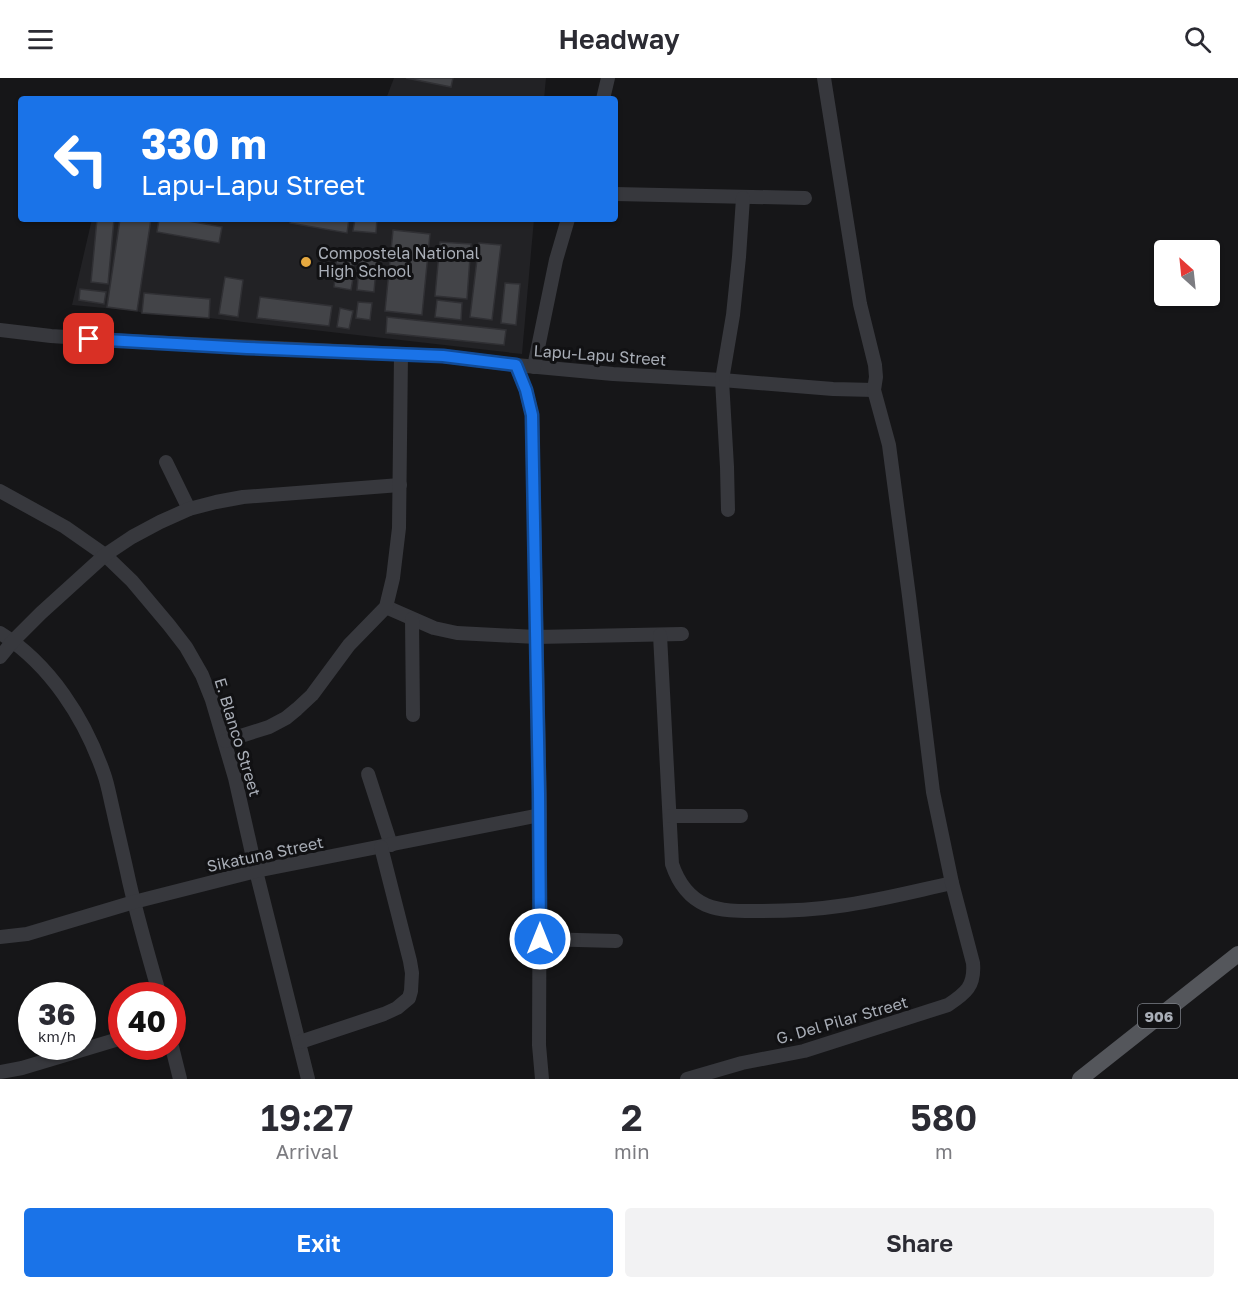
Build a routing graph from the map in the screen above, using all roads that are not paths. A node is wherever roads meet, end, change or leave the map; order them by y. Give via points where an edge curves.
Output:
1 (608, 78) edge
2 (824, 78) edge
3 (604, 96) edge
4 (618, 194) edge
5 (742, 198) junction
6 (805, 198) dead end
7 (567, 222) edge
8 (0, 330) edge
9 (401, 354) junction
10 (516, 365) junction
11 (534, 367) junction
12 (722, 380) junction
13 (874, 390) junction
14 (166, 462) dead end
15 (400, 485) junction
16 (0, 491) edge
17 (189, 509) junction
18 (728, 510) dead end
19 (105, 555) junction
20 (386, 607) junction
21 (412, 619) junction
22 (0, 633) edge
23 (682, 634) dead end
24 (660, 635) junction
25 (536, 637) junction
26 (13, 641) junction
27 (0, 657) edge
28 (413, 715) dead end
29 (225, 741) junction
30 (368, 774) dead end
31 (540, 815) junction
32 (670, 816) junction
33 (741, 816) dead end
34 (386, 846) junction
35 (256, 872) junction
36 (952, 883) junction
37 (134, 902) junction
38 (0, 937) edge
39 (540, 939) junction
40 (616, 941) dead end
41 (1238, 954) edge
42 (156, 982) edge
43 (300, 1042) junction
44 (108, 1043) edge
45 (175, 1060) edge
46 (0, 1072) edge
47 (24, 1073) edge
48 (180, 1079) edge
49 (308, 1079) edge
50 (542, 1079) edge
51 (687, 1079) edge
52 (1080, 1079) edge

1 - 3 street
2 - 13 street via 860,304 875,364
4 - 5 street
5 - 6 street
5 - 12 street via 733,315
7 - 11 street
8 - 9 street, Lapu-Lapu Street via 127,341
9 - 10 street, Lapu-Lapu Street
9 - 15 street
10 - 11 street, Lapu-Lapu Street
10 - 25 street via 532,415
11 - 12 street, Lapu-Lapu Street
12 - 13 street, Lapu-Lapu Street
12 - 18 street
13 - 36 street via 889,446 933,792
14 - 17 street
15 - 17 street via 243,497
15 - 20 street via 397,554
16 - 19 street, E. Blanco Street via 65,527
17 - 19 street
19 - 26 street
19 - 29 street, E. Blanco Street via 186,646 202,675
20 - 21 street
20 - 29 street via 297,709 269,727
21 - 25 street via 457,633
21 - 28 street
22 - 26 street
23 - 24 street
24 - 25 street
24 - 32 street
25 - 31 street
26 - 27 street
26 - 37 street via 65,695 86,731 105,777
29 - 35 street, E. Blanco Street
30 - 34 street
31 - 34 street, Sikatuna Street
31 - 39 street
32 - 33 street
32 - 36 street via 676,876 696,899 714,907 741,911 839,906
34 - 35 street, Sikatuna Street
34 - 43 street via 410,961 409,998 384,1014
35 - 37 street, Sikatuna Street
35 - 43 street, E. Blanco Street
36 - 51 street, G. Del Pilar Street via 974,973 966,991 948,1005 804,1051
37 - 38 street, Sikatuna Street via 27,934
37 - 42 street
39 - 40 street
39 - 50 street
41 - 52 main road, 906
43 - 49 street, E. Blanco Street
44 - 47 street
45 - 48 street
46 - 47 street

